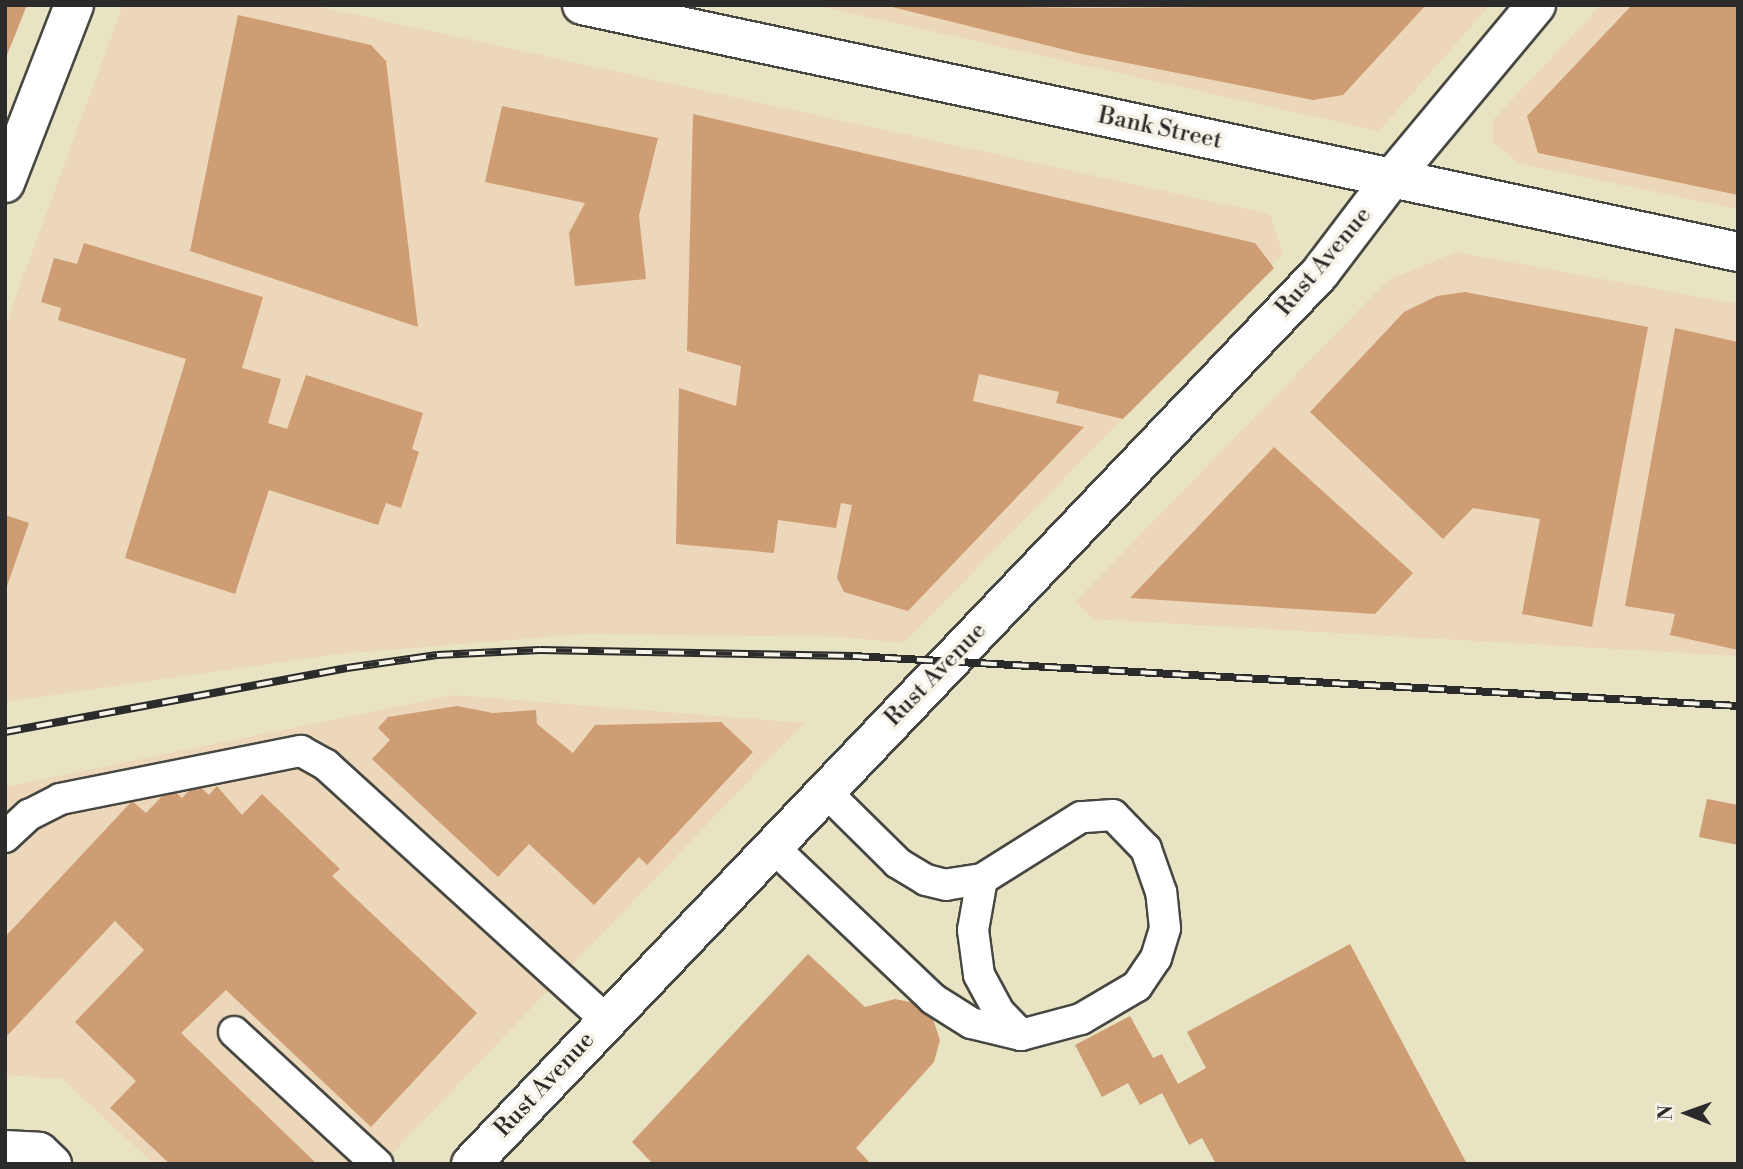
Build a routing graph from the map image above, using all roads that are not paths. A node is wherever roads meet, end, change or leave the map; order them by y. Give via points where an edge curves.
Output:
1 (74, 5) edge
2 (582, 5) edge
3 (1536, 5) edge
4 (1392, 178) junction
5 (5, 183) edge
6 (1738, 252) edge
7 (825, 790) junction
8 (5, 837) edge
9 (772, 846) junction
10 (982, 879) junction
11 (606, 1020) junction
12 (234, 1032) dead end
13 (1021, 1035) junction
14 (5, 1150) edge
15 (52, 1164) edge
16 (377, 1164) edge
17 (471, 1164) edge

1 - 5 main road
2 - 4 main road, Bank Street
3 - 4 main road, Rust Avenue
4 - 6 main road, Bank Street
4 - 7 main road, Rust Avenue via 1320,273
7 - 9 main road, Rust Avenue
7 - 10 lane via 898,863 926,880 966,884
8 - 11 lane via 29,815 60,799 301,751 326,765
9 - 11 main road, Rust Avenue
9 - 13 lane via 933,999 971,1023
10 - 13 lane via 973,930 979,975 999,1012
10 - 13 lane via 1060,827 1081,817 1113,815 1146,849 1161,892 1165,928 1156,958 1137,986 1081,1019
11 - 17 main road, Rust Avenue
12 - 16 lane
14 - 15 main road via 39,1152

